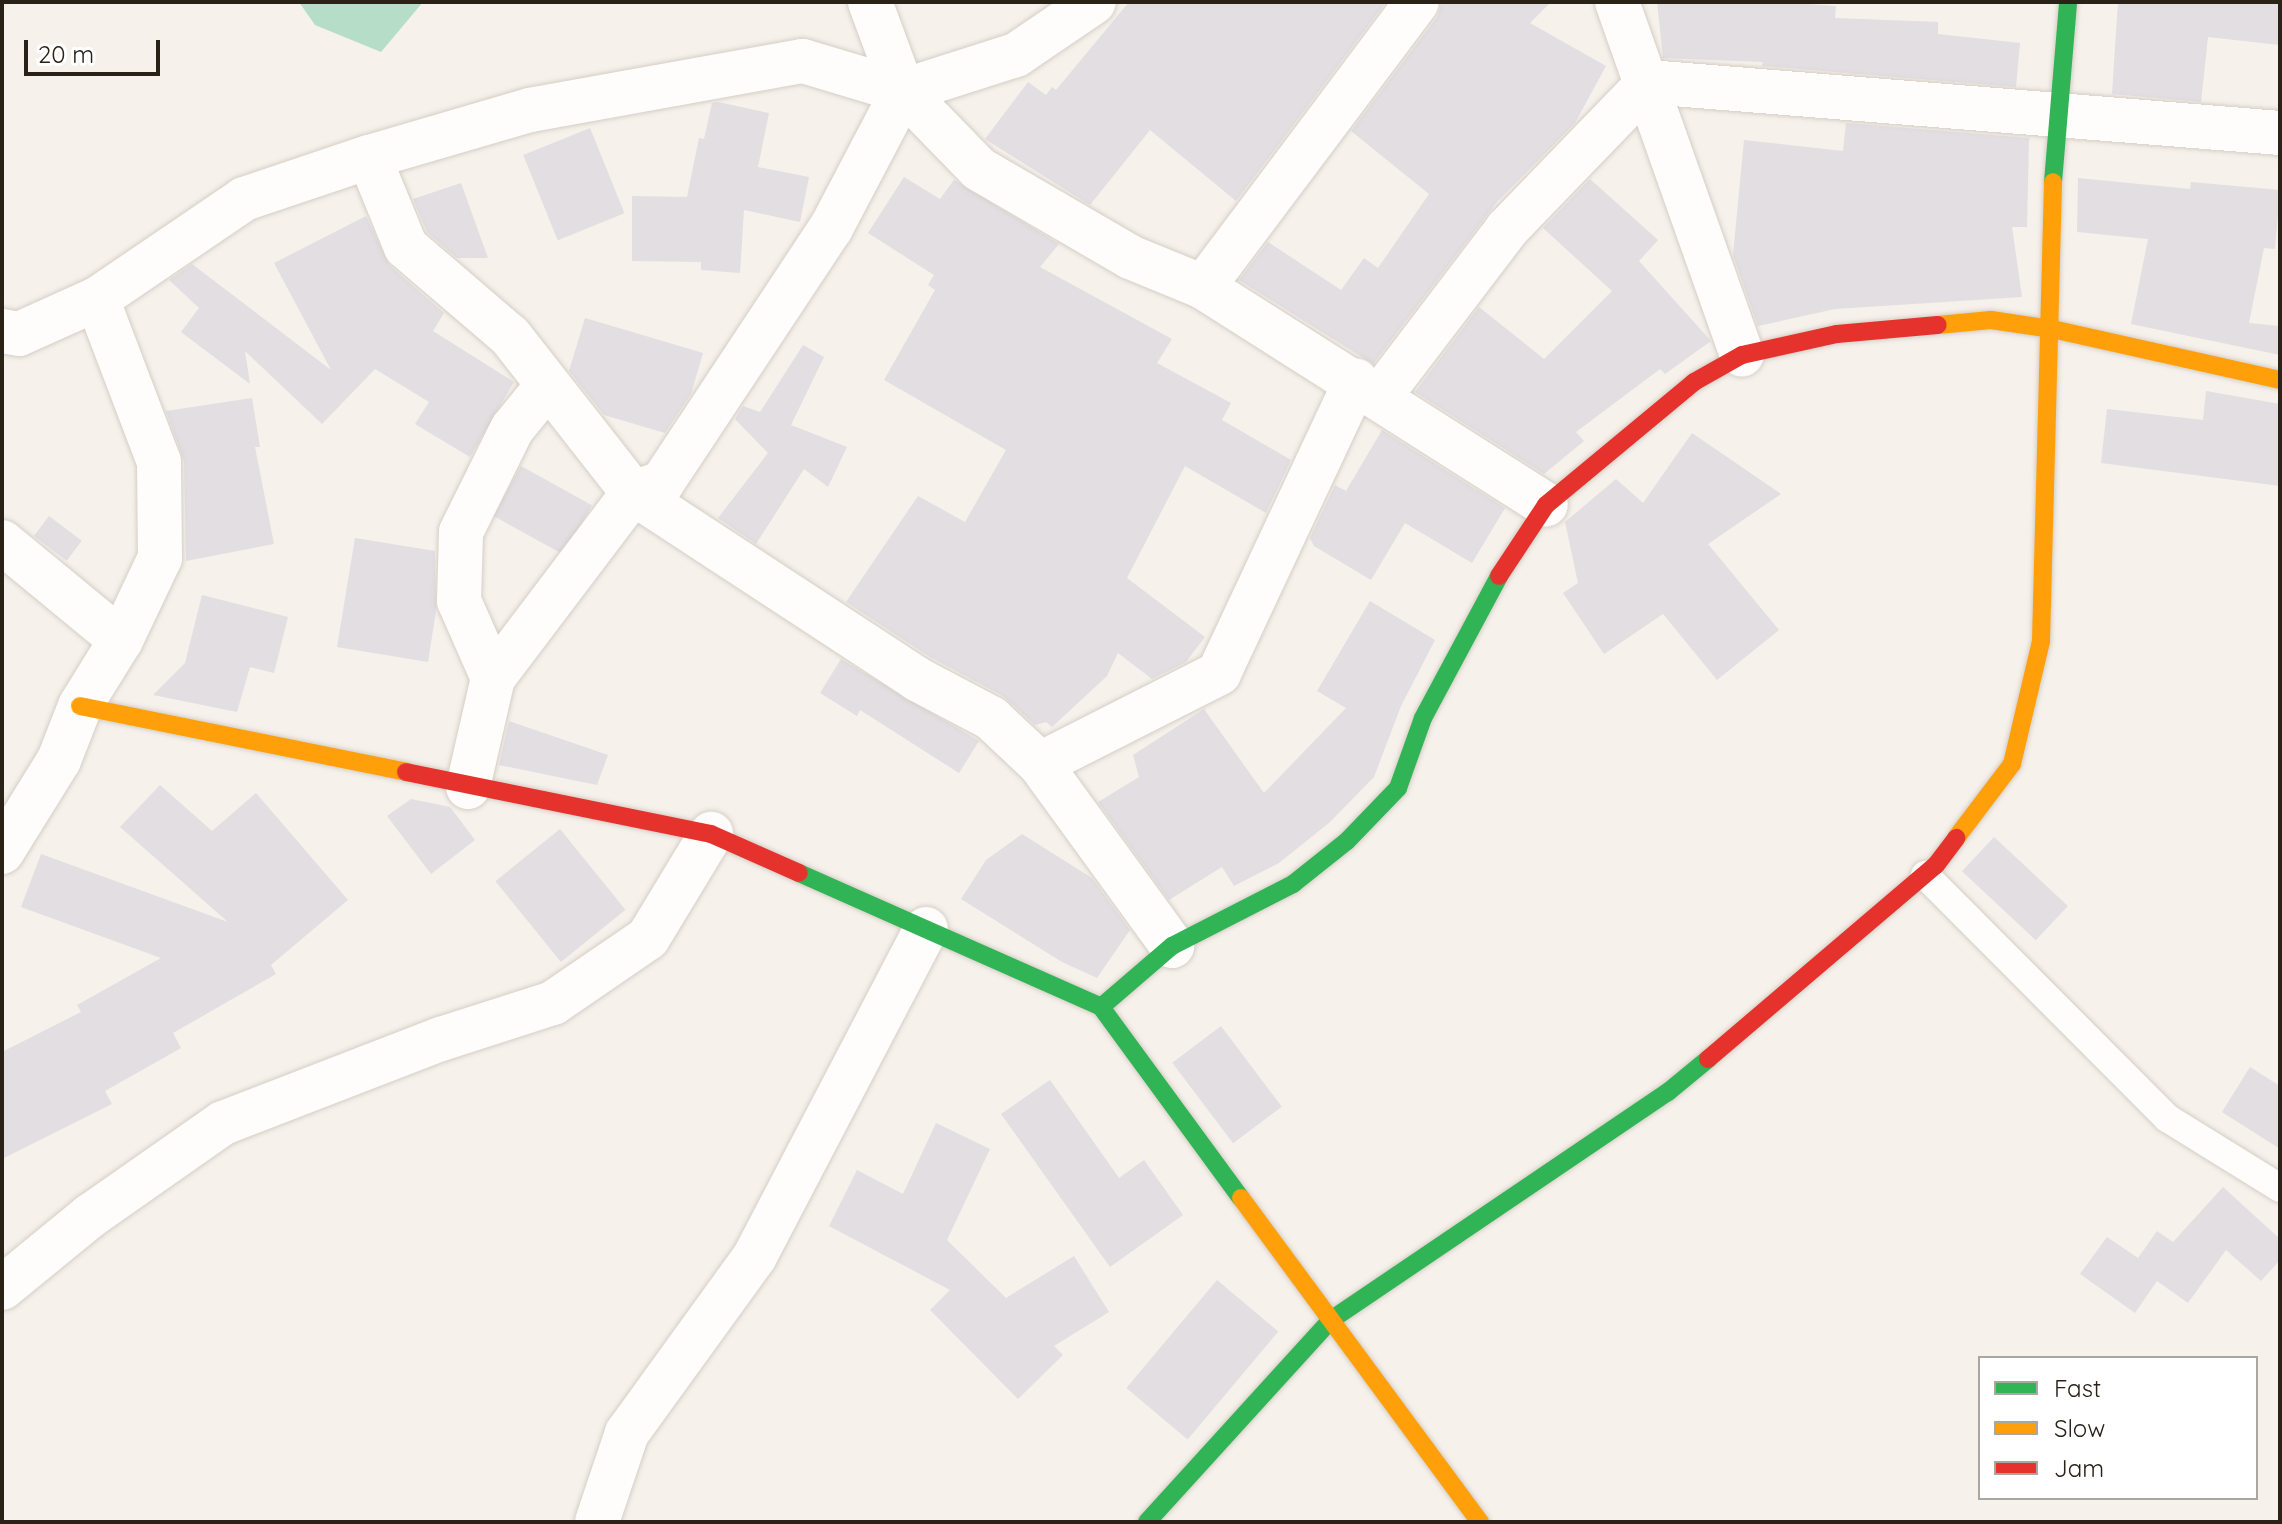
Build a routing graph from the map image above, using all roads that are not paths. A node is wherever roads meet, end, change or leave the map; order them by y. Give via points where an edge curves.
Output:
1 (870, 2) edge
2 (1094, 2) edge
3 (1417, 2) edge
4 (1617, 2) edge
5 (2068, 2) edge
6 (1649, 82) junction
7 (903, 91) junction
8 (2055, 118) junction
9 (2280, 133) edge
10 (369, 157) junction
11 (1203, 287) junction
12 (97, 299) junction
13 (2052, 329) junction
14 (2, 331) edge
15 (1742, 355) junction
16 (2280, 380) edge
17 (546, 387) junction
18 (1368, 389) junction
19 (633, 493) junction
20 (1546, 505) junction
21 (2, 542) edge
22 (121, 640) junction
23 (493, 678) junction
24 (80, 706) junction
25 (1040, 764) junction
26 (468, 787) junction
27 (711, 834) junction
28 (2, 852) edge
29 (1925, 875) junction
30 (926, 929) junction
31 (1172, 946) junction
32 (1101, 1007) junction
33 (2280, 1188) edge
34 (2, 1288) edge
35 (1331, 1320) junction
36 (597, 1522) edge
37 (1147, 1522) edge
38 (1480, 1522) edge

1 - 7 street
2 - 7 street via 1016,55
3 - 11 street
4 - 6 street
5 - 8 street
6 - 8 street
6 - 15 street
6 - 18 street via 1507,229
7 - 10 street via 803,61 530,110
7 - 11 street via 979,169 1130,257
7 - 19 street via 831,228 662,483
8 - 9 street
8 - 13 street
10 - 12 street via 244,199
10 - 17 street via 406,247 510,336
11 - 18 street
12 - 14 street via 19,334
12 - 22 street via 159,462 160,558
13 - 15 street via 1991,320 1837,334
13 - 16 street
13 - 29 street via 2041,641 2012,764
15 - 20 street via 1694,382
17 - 19 street
17 - 23 street via 512,429 461,532 459,601
18 - 20 street
18 - 25 street via 1219,673
19 - 23 street
19 - 25 street via 917,679 991,718
20 - 31 street via 1503,568 1452,662 1423,718 1398,788 1293,884
21 - 22 street
22 - 24 street
23 - 26 street
24 - 26 street
24 - 28 street via 59,760
25 - 31 street
26 - 27 street
27 - 30 street
27 - 34 street via 648,938 553,1003 441,1039 223,1123 77,1225
29 - 33 lane via 2167,1118
29 - 35 street via 1668,1092
30 - 32 street
30 - 36 street via 755,1256 627,1433
31 - 32 street
32 - 35 street
35 - 37 street
35 - 38 street

